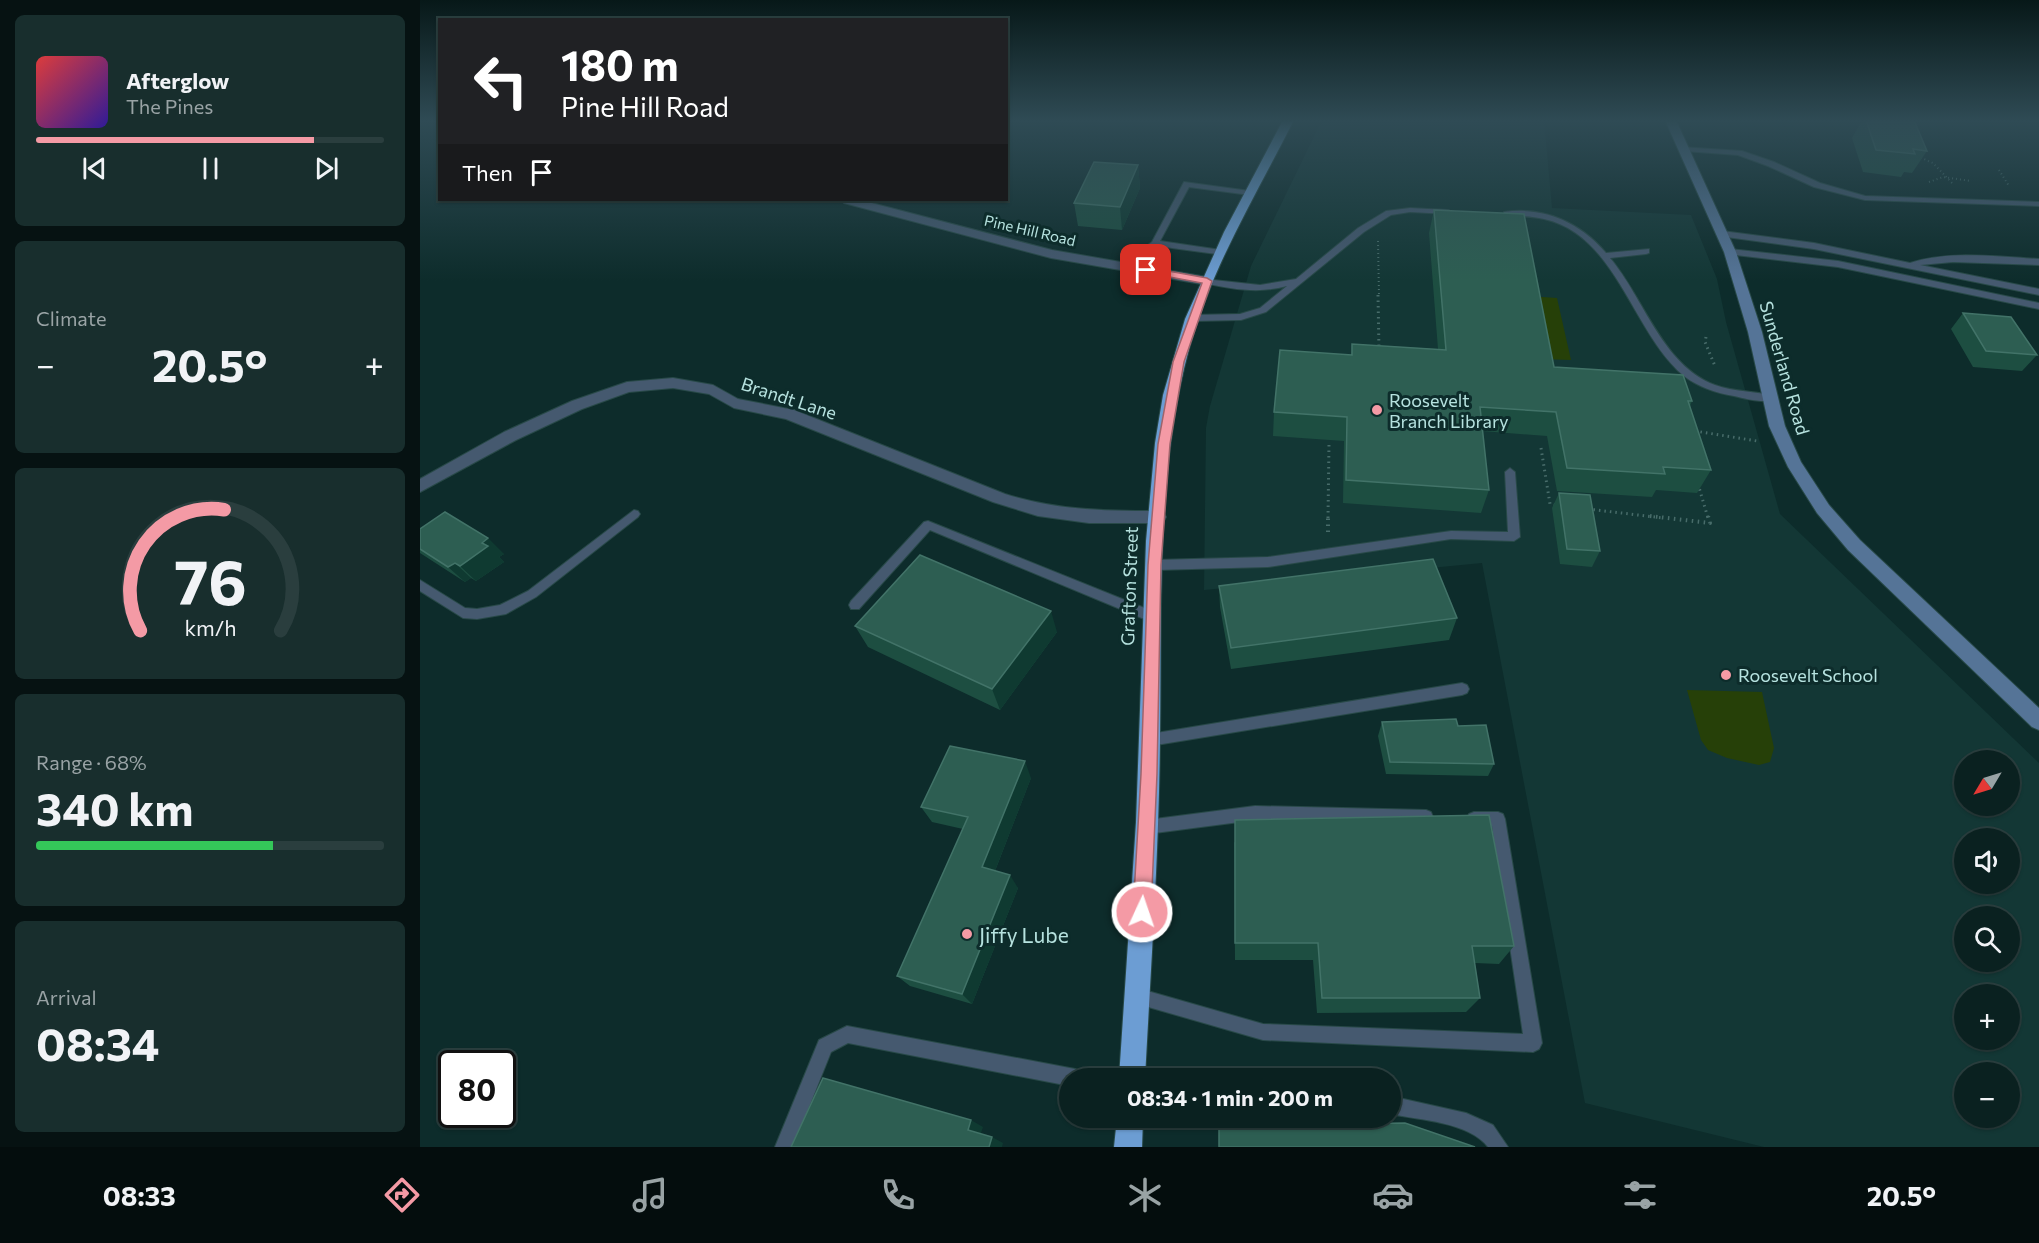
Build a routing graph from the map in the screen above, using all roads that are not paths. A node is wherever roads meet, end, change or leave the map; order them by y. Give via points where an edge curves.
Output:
1 (1260, 174) edge
2 (1695, 174) edge
3 (1790, 174) edge
4 (1250, 193) junction
5 (852, 201) edge
6 (2039, 204) edge
7 (1454, 212) edge
8 (1500, 214) edge
9 (1722, 234) junction
10 (1155, 243) junction
11 (1646, 251) dead end
12 (1730, 252) junction
13 (1221, 254) junction
14 (1604, 256) junction
15 (2039, 262) edge
16 (1126, 267) junction
17 (1910, 267) junction
18 (1299, 279) junction
19 (1912, 280) junction
20 (1207, 281) junction
21 (2039, 292) edge
22 (2039, 306) edge
23 (1193, 318) junction
24 (1771, 398) junction
25 (1510, 472) dead end
26 (420, 486) edge
27 (634, 514) dead end
28 (1157, 517) junction
29 (1155, 565) junction
30 (420, 585) edge
31 (855, 604) dead end
32 (1153, 617) junction
33 (1462, 689) dead end
34 (2039, 721) edge
35 (1150, 740) junction
36 (1440, 818) edge
37 (1463, 818) edge
38 (1147, 827) junction
39 (1137, 996) junction
40 (1133, 1068) edge
41 (1059, 1075) edge
42 (1401, 1107) edge
43 (1129, 1128) edge
44 (784, 1147) edge
45 (1128, 1147) edge
46 (1499, 1147) edge

1 - 4 highway, Grafton Street
2 - 9 street, Sunderland Road
3 - 6 lane via 1865,198
4 - 10 lane via 1187,184
4 - 13 highway, Grafton Street
5 - 16 street, Pine Hill Road via 1051,254
7 - 18 lane via 1389,213
8 - 14 lane via 1548,217 1568,225 1586,236
9 - 12 street, Sunderland Road
9 - 17 lane via 1814,246
10 - 13 lane
10 - 16 lane
11 - 14 lane
12 - 19 lane via 1838,264
12 - 24 street, Sunderland Road
13 - 20 highway, Grafton Street
14 - 24 lane via 1668,354 1690,376 1726,392
15 - 17 lane via 1937,261
16 - 20 street, Pine Hill Road
17 - 19 lane
17 - 21 lane
18 - 20 lane via 1271,289
18 - 23 lane via 1263,310 1241,317
19 - 22 lane
20 - 23 highway, Grafton Street
23 - 28 highway, Grafton Street via 1175,377
24 - 34 street, Sunderland Road via 1777,426 1794,463 1823,509 1880,572
25 - 29 lane via 1514,537 1451,535 1268,562
26 - 28 street, Brandt Lane via 510,436 577,405 627,387 673,383 713,390 734,403 789,414 1038,510 1089,517
27 - 30 lane via 532,594 502,610 463,613
28 - 29 highway, Grafton Street
29 - 32 highway, Grafton Street
31 - 32 lane via 928,525
32 - 35 highway, Grafton Street
33 - 35 lane
35 - 38 highway, Grafton Street
36 - 38 lane via 1255,813
37 - 39 lane via 1498,819 1533,1043 1263,1032
38 - 39 highway, Grafton Street
39 - 40 highway, Grafton Street
41 - 44 lane via 847,1034 825,1046
42 - 46 lane via 1460,1119 1487,1131
43 - 45 highway

